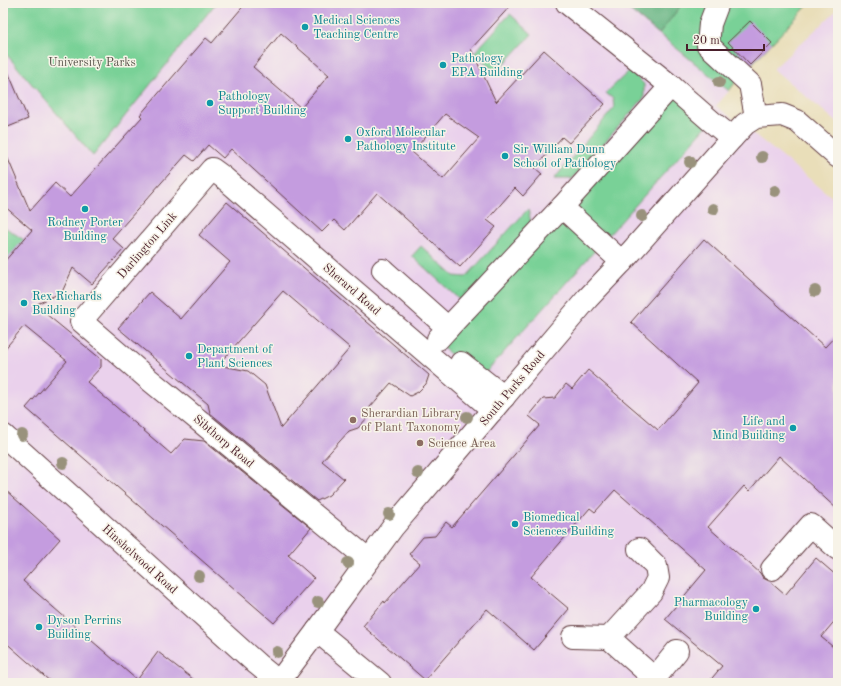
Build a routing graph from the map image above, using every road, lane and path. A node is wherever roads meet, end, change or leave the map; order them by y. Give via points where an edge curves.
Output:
1 (567, 3) edge
2 (718, 3) edge
3 (671, 86) junction
4 (762, 116) junction
5 (732, 138) junction
6 (838, 157) edge
7 (212, 169) joint
8 (562, 207) junction
9 (622, 262) junction
10 (383, 270) dead end
11 (81, 320) joint
12 (448, 328) junction
13 (498, 404) junction
14 (3, 436) edge
15 (639, 549) dead end
16 (838, 549) edge
17 (369, 560) junction
18 (772, 569) dead end
19 (317, 631) junction
20 (574, 637) dead end
21 (609, 638) junction
22 (677, 651) dead end
23 (653, 681) edge
24 (278, 682) edge
25 (380, 683) edge

1 - 3 street
2 - 4 street via 710,24 708,44 750,84
3 - 5 street
3 - 8 street
4 - 5 street, South Parks Road via 745,124
4 - 6 street via 782,115 798,121
5 - 9 street, South Parks Road
7 - 11 street, Darlington Link
7 - 13 street, Sherard Road
8 - 9 street
8 - 12 street
9 - 13 street, South Parks Road
10 - 12 street
11 - 17 street, Sibthorp Road via 146,377
12 - 13 street via 436,342
13 - 17 street, South Parks Road via 393,527
14 - 24 street, Hinshelwood Road
15 - 21 street via 656,566 658,578 651,592
16 - 18 street via 811,525
17 - 19 street, South Parks Road
19 - 24 street, South Parks Road
19 - 25 street
20 - 21 street
21 - 23 street
22 - 23 street

